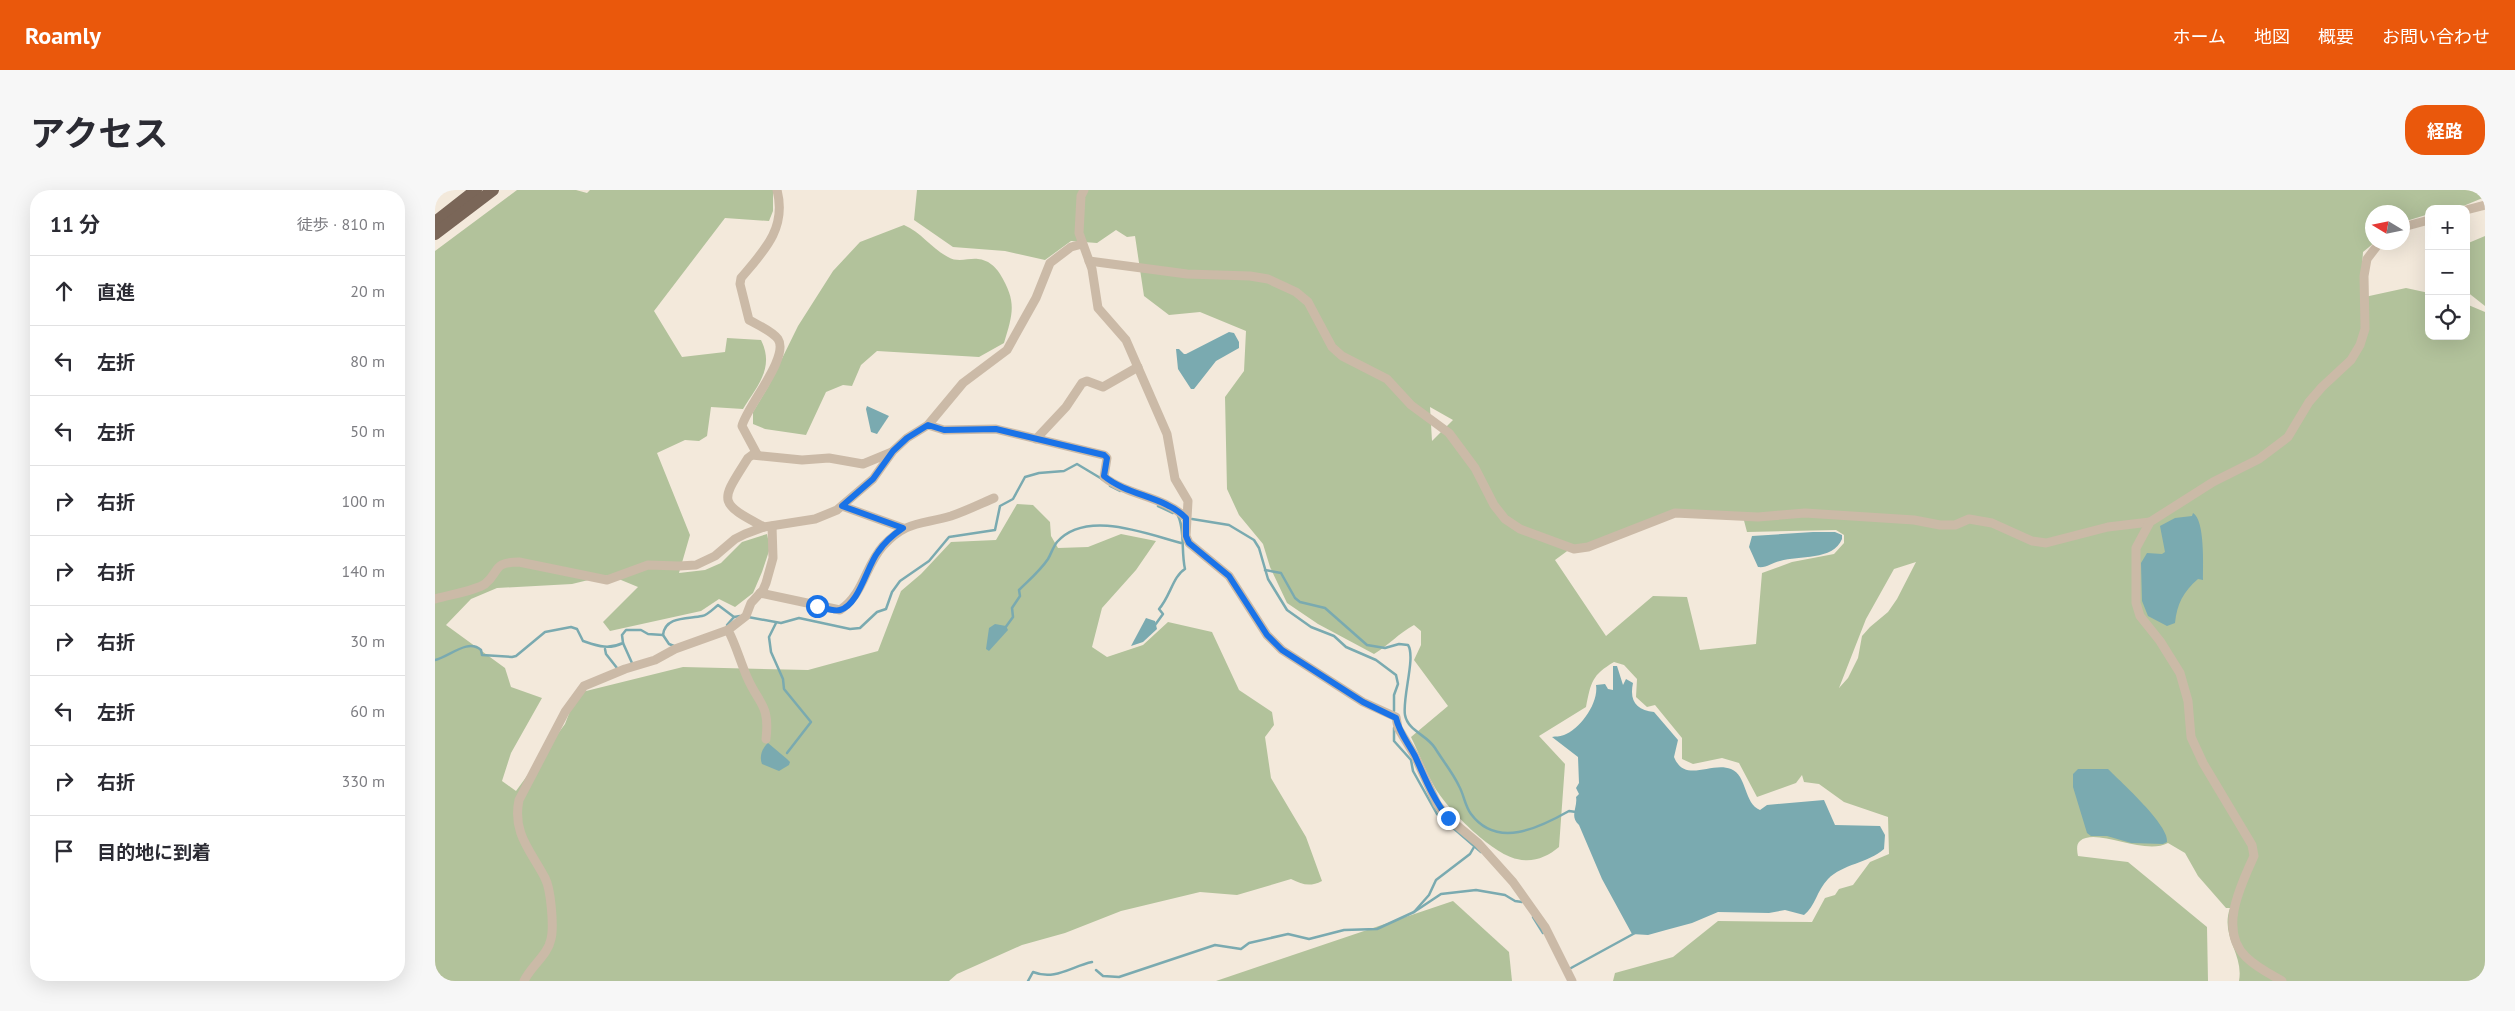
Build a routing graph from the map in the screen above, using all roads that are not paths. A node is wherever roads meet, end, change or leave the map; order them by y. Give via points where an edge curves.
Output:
1 (476, 190) edge
2 (493, 190) edge
3 (777, 190) edge
4 (1083, 190) edge
5 (2485, 205) edge
6 (2470, 209) edge
7 (2425, 221) edge
8 (435, 222) edge
9 (2410, 225) edge
10 (435, 234) edge
11 (1081, 244) junction
12 (2373, 250) edge
13 (1089, 261) junction
14 (1137, 367) junction
15 (928, 425) junction
16 (1036, 440) junction
17 (893, 451) junction
18 (757, 454) junction
19 (994, 498) dead end
20 (842, 506) junction
21 (1186, 518) junction
22 (2150, 522) junction
23 (768, 527) junction
24 (903, 528) junction
25 (760, 593) junction
26 (435, 599) edge
27 (728, 630) junction
28 (766, 739) dead end
29 (524, 981) edge
30 (1572, 981) edge
31 (2282, 981) edge

1 - 8 main road
2 - 10 main road
3 - 18 street via 780,214 773,237 741,278 740,284 749,320 774,335 781,347 774,367 742,426
4 - 11 street
5 - 6 street
7 - 9 street
11 - 13 street
11 - 15 street via 1071,247 1049,263 1036,298 1007,350 963,383
12 - 22 street via 2367,259 2364,276 2365,329 2360,345 2351,360 2315,394 2288,437 2259,459 2213,482
13 - 14 street via 1098,308 1126,340
13 - 22 street via 1187,274 1250,276 1268,279 1296,292 1308,302 1332,347 1342,356 1387,379 1411,404 1449,432 1505,519 1520,529 1574,549 1588,547 1675,513 1758,517 1805,513 1914,520 1940,525 1955,525 1969,519 1992,523 2032,541 2046,543 2108,527
14 - 16 street via 1103,387 1087,381 1082,383
14 - 21 street via 1167,434 1175,479 1188,501
15 - 16 street via 944,430 996,429
15 - 17 street
16 - 21 street via 1104,455 1107,458 1104,476 1114,484 1168,505
17 - 18 street via 863,464 829,458 802,460
17 - 20 street via 873,479
18 - 23 street via 748,458 726,494 727,501 738,514
19 - 24 street via 962,513
20 - 23 street via 826,516
20 - 24 street
21 - 30 street via 1189,543 1229,576 1267,635 1282,650 1363,702 1396,718 1437,804 1513,882 1545,928
22 - 31 street via 2136,548 2136,603 2140,616 2180,673 2188,701 2191,737 2252,845 2254,856 2231,919 2234,936 2244,956
23 - 25 street via 773,558
23 - 26 street via 735,539 715,556 696,564 642,566 607,580 509,562 495,570 482,586
24 - 25 street via 878,552 856,596 841,610
25 - 27 street via 745,617
27 - 28 street via 738,648 747,678 767,712
27 - 29 street via 584,686 565,712 519,800 516,813 516,823 546,880 552,932 548,947

